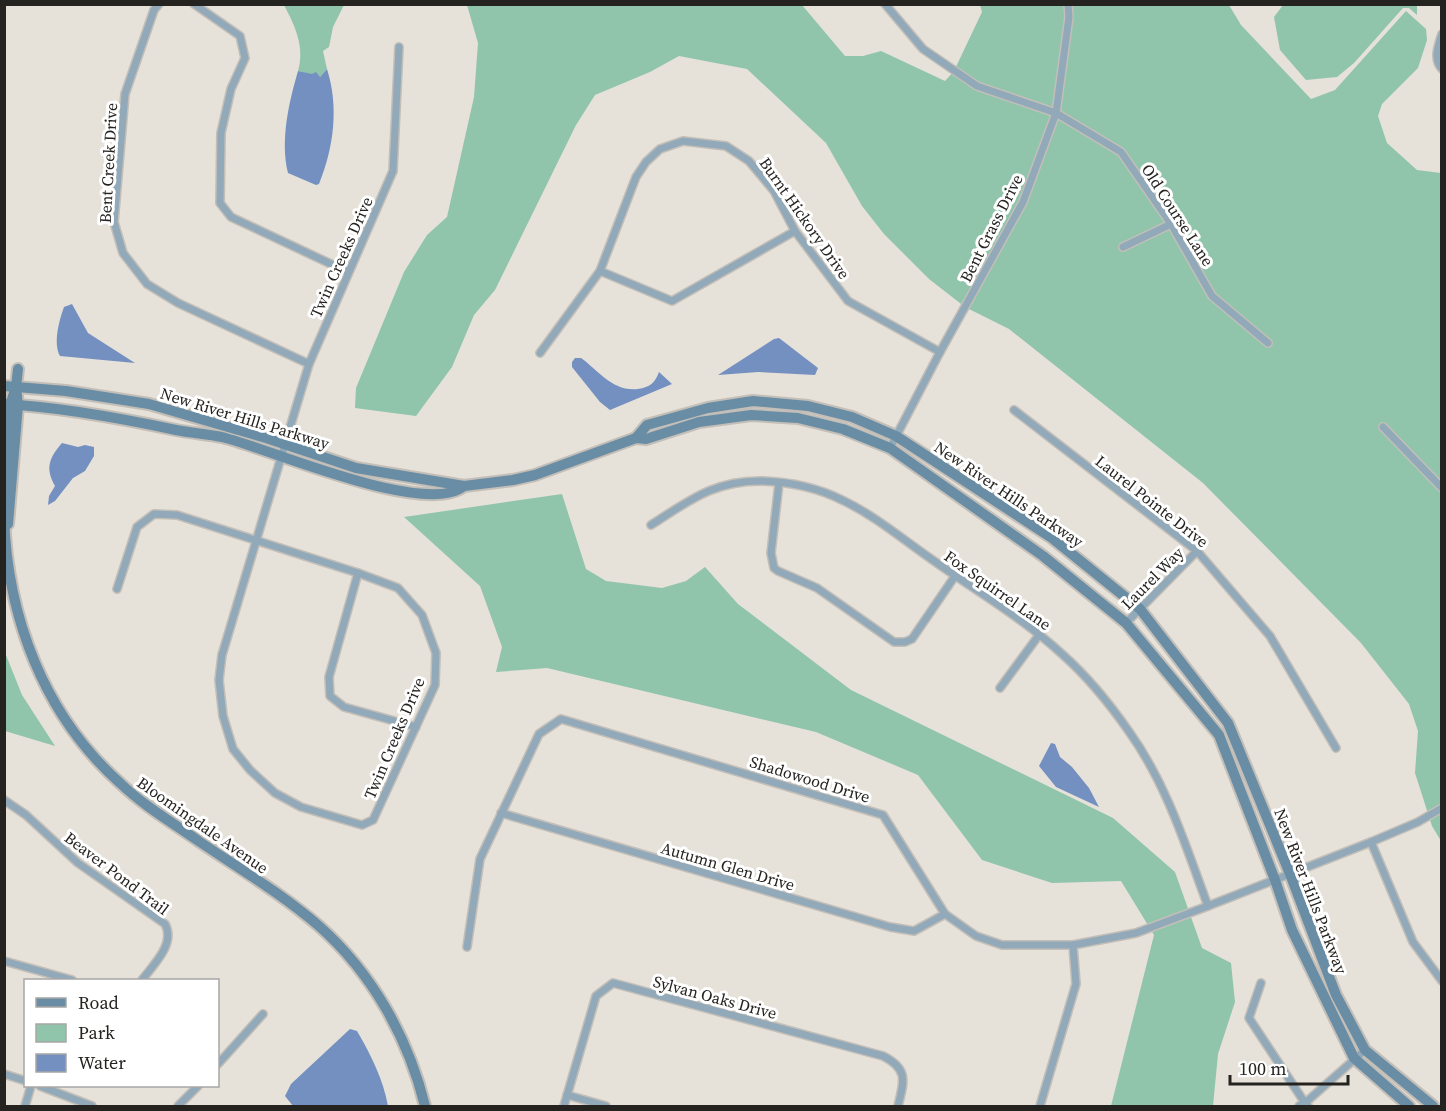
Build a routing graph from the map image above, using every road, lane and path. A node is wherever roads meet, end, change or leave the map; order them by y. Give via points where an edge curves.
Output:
1 (159, 4) edge
2 (194, 4) edge
3 (885, 4) edge
4 (1068, 4) edge
5 (1442, 34) edge
6 (399, 47) dead end
7 (1442, 69) edge
8 (1056, 113) junction
9 (1171, 224) junction
10 (795, 231) junction
11 (1123, 247) dead end
12 (600, 271) junction
13 (348, 272) junction
14 (1268, 343) dead end
15 (940, 351) junction
16 (540, 353) dead end
17 (309, 364) junction
18 (18, 369) dead end
19 (10, 386) edge
20 (11, 405) edge
21 (1014, 410) dead end
22 (1383, 427) dead end
23 (896, 436) junction
24 (636, 438) junction
25 (284, 444) junction
26 (890, 448) junction
27 (280, 456) junction
28 (779, 483) junction
29 (4, 486) edge
30 (464, 486) junction
31 (1442, 489) edge
32 (4, 516) edge
33 (651, 525) dead end
34 (256, 541) junction
35 (7, 542) junction
36 (1197, 551) junction
37 (358, 573) junction
38 (955, 576) junction
39 (117, 589) dead end
40 (1140, 609) junction
41 (1126, 623) junction
42 (1039, 635) junction
43 (1000, 688) dead end
44 (416, 727) junction
45 (1336, 748) dead end
46 (4, 800) edge
47 (1442, 808) edge
48 (501, 813) junction
49 (1371, 842) junction
50 (1290, 874) junction
51 (1275, 880) junction
52 (1208, 906) junction
53 (945, 914) junction
54 (1073, 945) junction
55 (467, 947) dead end
56 (4, 960) edge
57 (66, 979) edge
58 (143, 979) edge
59 (1442, 981) edge
60 (1261, 983) dead end
61 (263, 1014) dead end
62 (1365, 1050) junction
63 (1354, 1058) junction
64 (219, 1063) edge
65 (4, 1074) edge
66 (24, 1080) edge
67 (31, 1087) edge
68 (42, 1087) edge
69 (197, 1087) edge
70 (567, 1095) junction
71 (1304, 1105) edge
72 (25, 1107) edge
73 (92, 1107) edge
74 (178, 1107) edge
75 (425, 1107) edge
76 (564, 1107) edge
77 (606, 1107) edge
78 (897, 1107) edge
79 (1040, 1107) edge
80 (1409, 1107) edge
81 (1433, 1107) edge

1 - 17 street, Bent Creek Drive via 125,94 114,222 123,253 147,284 170,298
2 - 13 street via 240,36 245,58 231,89 222,133 220,203 231,217
3 - 8 street, Old Course Lane via 922,49 977,86
4 - 8 street, Bent Grass Drive
5 - 7 street via 1436,52
6 - 13 street, Twin Creeks Drive via 393,171
8 - 9 street, Old Course Lane via 1121,152
8 - 15 street, Bent Grass Drive via 1023,202
9 - 11 street
9 - 14 street, Old Course Lane via 1212,296
10 - 12 street via 672,301
10 - 12 street, Burnt Hickory Drive via 774,192 749,161 726,146 683,141 660,149 636,177
10 - 15 street, Burnt Hickory Drive via 848,301
12 - 16 street, Burnt Hickory Drive
13 - 17 street, Twin Creeks Drive
15 - 23 street, Bent Grass Drive
17 - 25 street, Twin Creeks Drive
18 - 19 street, Bloomingdale Avenue
19 - 20 street, Bloomingdale Avenue
19 - 25 street, New River Hills Parkway via 149,404
20 - 27 street, New River Hills Parkway via 112,417 220,437
20 - 29 street, Bloomingdale Avenue
20 - 35 street, Bloomingdale Avenue
21 - 36 street, Laurel Pointe Drive
22 - 31 street
23 - 24 street, New River Hills Parkway via 852,417 808,406 753,400 647,425
23 - 26 street, Bent Grass Drive
23 - 40 street, New River Hills Parkway via 1052,538
24 - 26 street, New River Hills Parkway via 646,439 699,422 751,415 798,418 843,429
24 - 30 street, New River Hills Parkway via 535,475
25 - 27 street, Twin Creeks Drive
25 - 30 street, New River Hills Parkway via 371,471
26 - 41 street, New River Hills Parkway via 1044,556
27 - 30 street, New River Hills Parkway via 392,489 440,493
27 - 34 street, Twin Creeks Drive
28 - 33 street, Fox Squirrel Lane via 740,482 709,489
28 - 38 street, Fox Squirrel Lane via 813,489 842,500
28 - 38 street via 771,553 774,568 817,588 894,642 912,639
32 - 35 street, Bloomingdale Avenue
34 - 37 street, Twin Creeks Drive
34 - 39 street, Twin Creeks Drive via 177,515 154,514 137,527
34 - 44 street, Twin Creeks Drive via 222,655 219,680 234,749 250,770 275,793 301,807 362,825 373,820
35 - 75 street, Bloomingdale Avenue via 13,594 27,645 70,728 126,789 298,909 344,951 370,983 397,1028
36 - 40 street, Laurel Way
36 - 45 street, Laurel Pointe Drive via 1270,636
37 - 44 street, Twin Creeks Drive via 398,588 422,615 436,653 435,685
37 - 44 street via 329,677 330,696 344,708
38 - 42 street, Fox Squirrel Lane
40 - 41 street, Laurel Way
40 - 50 street, New River Hills Parkway via 1228,723
41 - 51 street, New River Hills Parkway via 1219,735
42 - 43 street
42 - 52 street, Fox Squirrel Lane via 1105,698 1141,750 1169,803
46 - 58 street, Beaver Pond Trail via 78,863 165,924 169,935 166,946
47 - 49 street, Shadowood Drive
48 - 53 street, Autumn Glen Drive via 890,927 914,931
48 - 53 street, Shadowood Drive via 538,734 561,719 883,815
48 - 55 street, Shadowood Drive via 480,859
49 - 50 street, Shadowood Drive
49 - 59 street via 1413,942
50 - 51 street, Shadowood Drive
50 - 62 street, New River Hills Parkway via 1336,994
51 - 52 street, Shadowood Drive
51 - 63 street, New River Hills Parkway via 1292,930
52 - 54 street, Shadowood Drive via 1136,933
53 - 54 street, Shadowood Drive via 976,936 1002,945
54 - 79 street via 1076,984
56 - 57 street
60 - 71 street via 1249,1018
61 - 64 street
62 - 63 street
62 - 81 street, New River Hills Parkway
63 - 71 street
63 - 80 street, New River Hills Parkway
65 - 66 street
67 - 72 street
68 - 73 street
69 - 74 street
70 - 76 street, Sylvan Oaks Drive
70 - 77 street
70 - 78 street, Sylvan Oaks Drive via 596,996 613,983 883,1056 895,1062 903,1075

